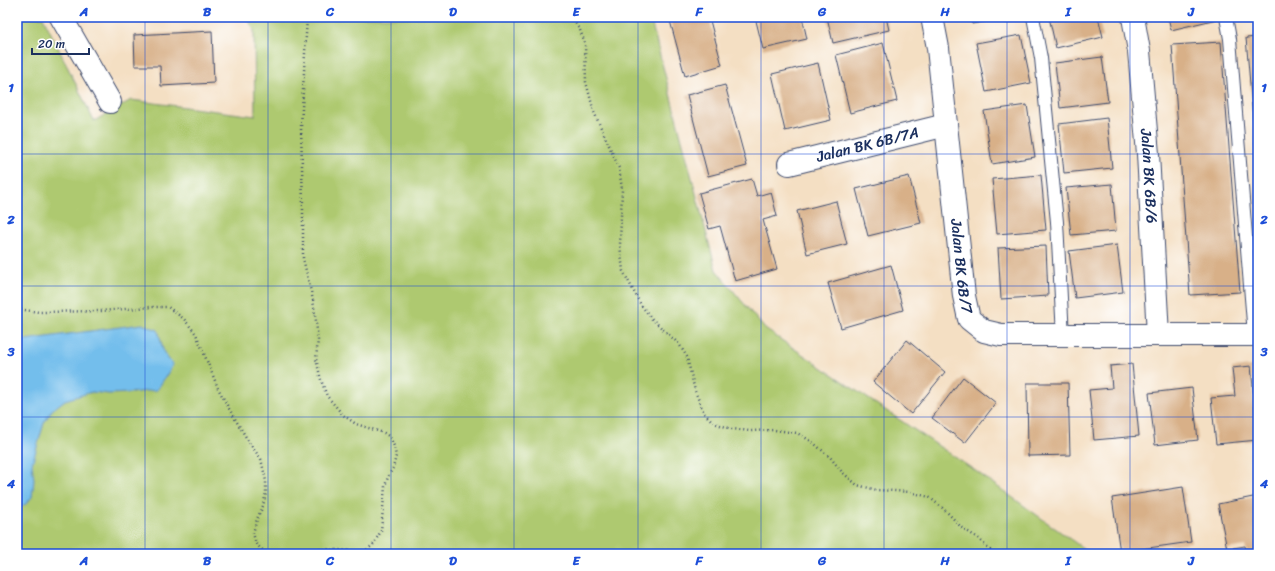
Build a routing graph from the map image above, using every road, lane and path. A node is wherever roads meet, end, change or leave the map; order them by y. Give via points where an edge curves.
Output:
1 (60, 17) edge
2 (307, 17) edge
3 (571, 17) edge
4 (932, 17) edge
5 (1033, 17) edge
6 (1133, 17) edge
7 (1226, 17) edge
8 (110, 102) dead end
9 (946, 125) junction
10 (790, 164) dead end
11 (17, 309) edge
12 (1158, 335) junction
13 (1256, 335) edge
14 (1063, 336) junction
15 (267, 554) edge
16 (292, 554) edge
17 (992, 554) edge

1 - 8 street
2 - 16 path via 300,127 303,258 316,321 316,359 327,396 343,415 356,424 390,437 396,456 385,486 381,531 373,545 364,552 325,549
3 - 17 path via 585,43 586,82 594,112 619,168 622,189 620,245 623,271 641,305 679,344 687,357 695,391 704,412 714,423 732,429 797,433 830,457 857,485 929,497 962,528 978,538
4 - 9 street, Jalan BK 6B/7
5 - 14 lane via 1041,58 1057,222
6 - 12 street, Jalan BK 6B/6 via 1139,51 1148,154
7 - 13 lane
9 - 10 street, Jalan BK 6B/7A
9 - 14 street, Jalan BK 6B/7 via 964,296 969,319 984,331 1001,335
11 - 15 path via 39,312 168,307 184,318 196,334 228,407 261,459 266,494 253,533 256,544
12 - 13 street, Jalan BK 6B/7
12 - 14 street, Jalan BK 6B/7

